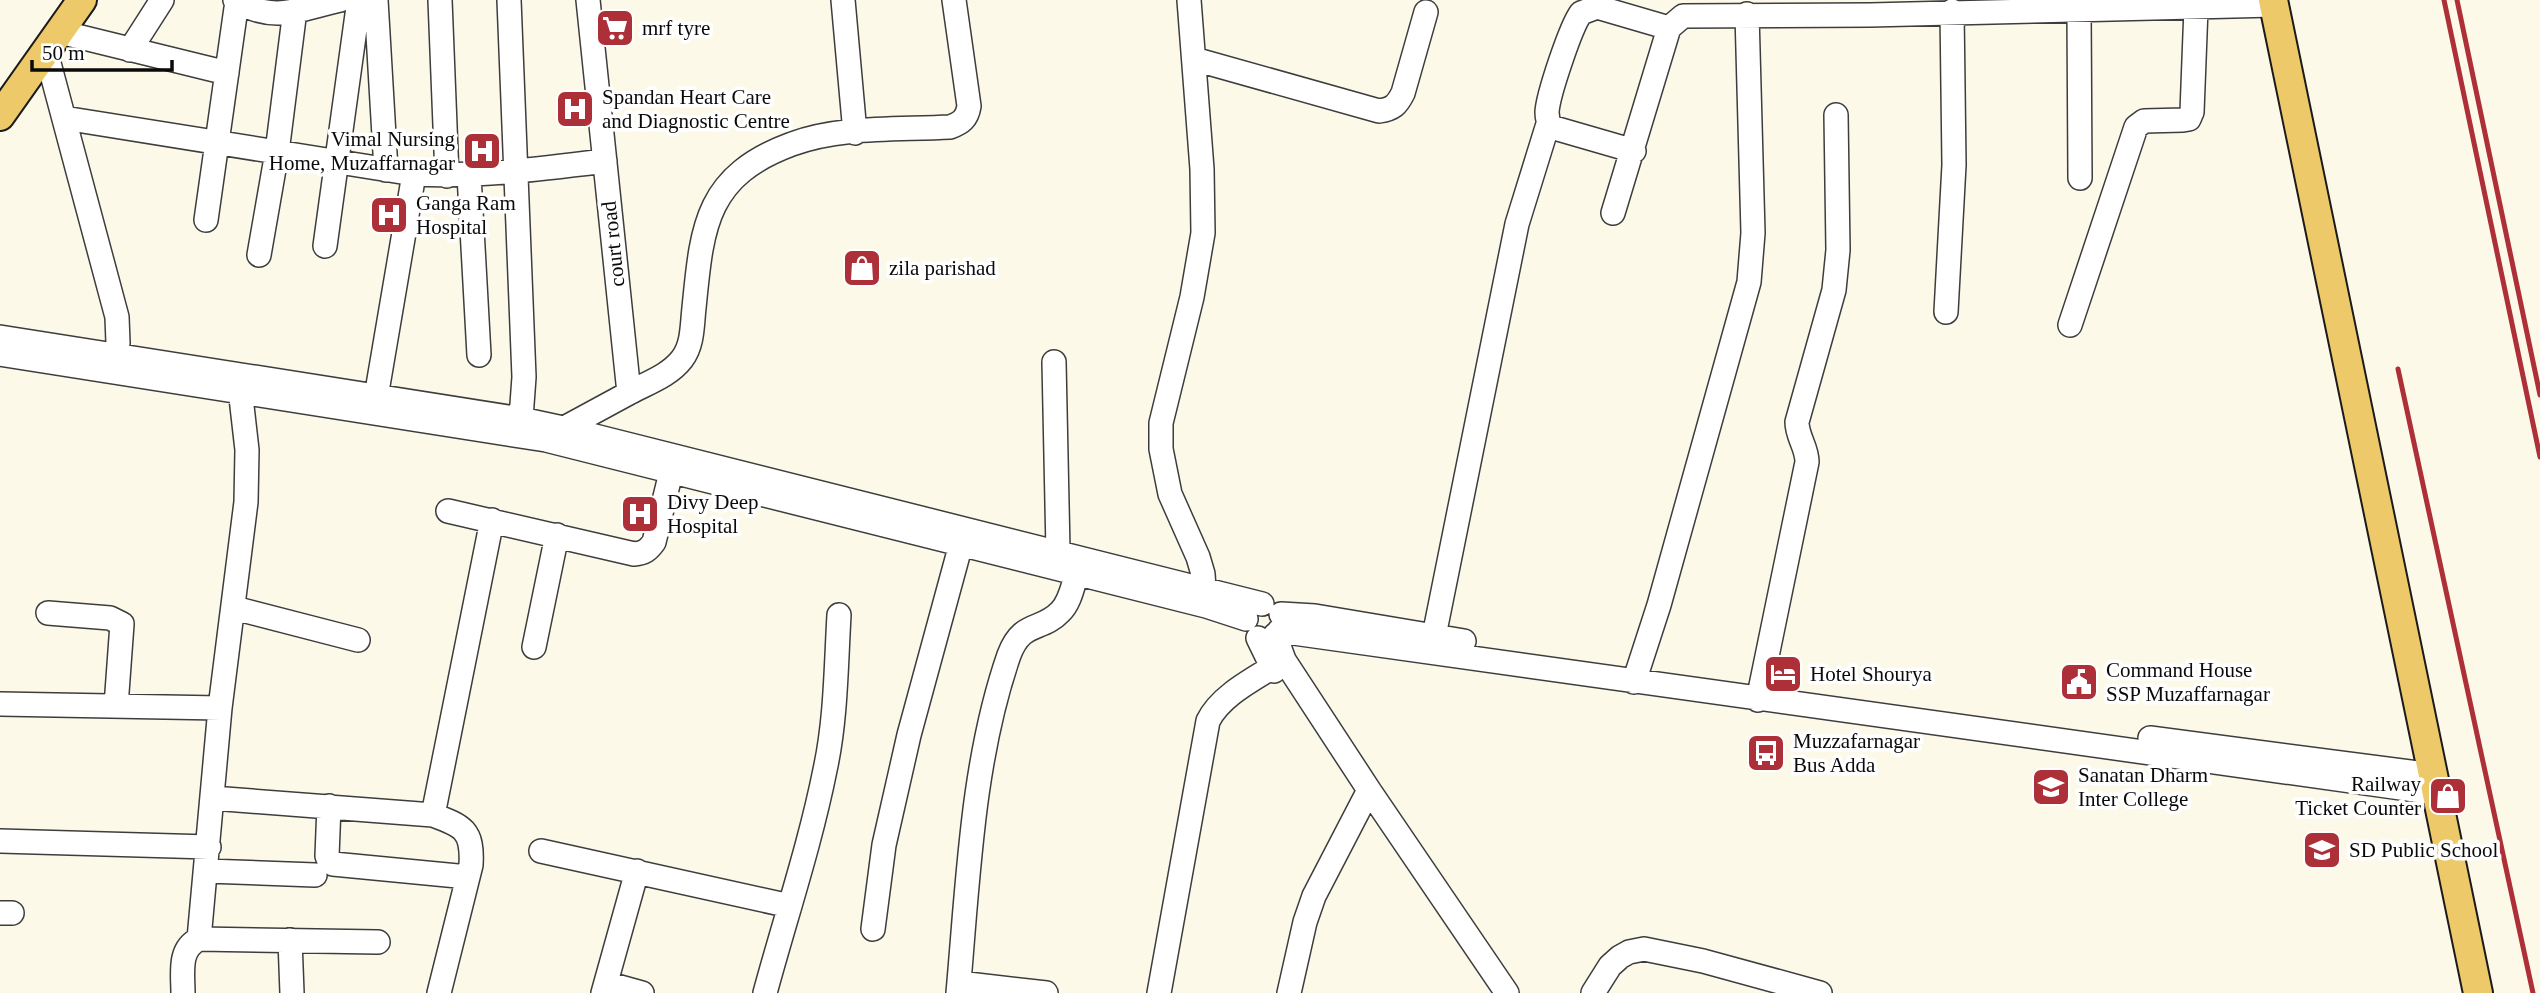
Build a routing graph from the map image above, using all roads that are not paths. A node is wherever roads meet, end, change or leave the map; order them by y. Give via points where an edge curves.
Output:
1 (80, 0) edge
2 (162, 0) edge
3 (340, 0) edge
4 (359, 0) edge
5 (376, 0) edge
6 (440, 0) edge
7 (509, 0) edge
8 (588, 0) edge
9 (843, 0) edge
10 (954, 0) edge
11 (1189, 0) edge
12 (2273, 2) edge
13 (248, 3) edge
14 (2012, 6) edge
15 (1870, 7) edge
16 (1944, 8) edge
17 (2196, 8) junction
18 (295, 10) junction
19 (2079, 10) junction
20 (1426, 12) dead end
21 (1683, 14) edge
22 (1747, 14) junction
23 (53, 42) junction
24 (130, 50) junction
25 (1194, 59) junction
26 (227, 73) junction
27 (0, 103) edge
28 (1836, 115) dead end
29 (0, 116) edge
30 (64, 118) junction
31 (1548, 124) junction
32 (855, 132) junction
33 (217, 143) junction
34 (1634, 151) junction
35 (277, 152) junction
36 (605, 161) junction
37 (338, 163) junction
38 (386, 170) junction
39 (515, 173) junction
40 (414, 174) junction
41 (458, 175) junction
42 (2080, 178) dead end
43 (1613, 214) dead end
44 (206, 220) dead end
45 (325, 246) dead end
46 (259, 255) dead end
47 (1947, 312) dead end
48 (2070, 325) dead end
49 (0, 337) edge
50 (0, 354) edge
51 (479, 355) dead end
52 (1054, 362) dead end
53 (115, 363) junction
54 (239, 383) junction
55 (629, 393) junction
56 (375, 405) junction
57 (520, 427) junction
58 (555, 434) junction
59 (674, 465) junction
60 (448, 511) dead end
61 (492, 520) junction
62 (557, 535) junction
63 (961, 544) junction
64 (1058, 551) junction
65 (1077, 573) junction
66 (1205, 597) junction
67 (234, 608) junction
68 (48, 613) dead end
69 (839, 615) dead end
70 (1267, 623) junction
71 (1434, 636) junction
72 (358, 640) dead end
73 (534, 647) dead end
74 (1278, 664) junction
75 (1636, 676) junction
76 (1760, 693) junction
77 (0, 704) edge
78 (116, 706) junction
79 (220, 708) junction
80 (2435, 784) junction
81 (1366, 797) junction
82 (212, 798) junction
83 (329, 806) junction
84 (433, 815) junction
85 (0, 841) edge
86 (209, 847) junction
87 (541, 851) dead end
88 (207, 871) junction
89 (636, 871) junction
90 (315, 875) dead end
91 (468, 877) junction
92 (790, 906) junction
93 (873, 929) dead end
94 (199, 939) junction
95 (290, 940) junction
96 (378, 942) dead end
97 (605, 988) edge
98 (959, 988) edge
99 (183, 993) edge
100 (292, 993) edge
101 (439, 993) edge
102 (642, 993) edge
103 (765, 993) edge
104 (1046, 993) edge
105 (1159, 993) edge
106 (1289, 993) edge
107 (1491, 993) edge
108 (1507, 993) edge
109 (1593, 993) edge
110 (1820, 993) edge
111 (2477, 993) edge

1 - 23 main road
1 - 27 street
2 - 24 street
3 - 18 street
4 - 37 street
5 - 38 street
6 - 41 street
7 - 39 street
8 - 36 street, court road
9 - 32 street
10 - 32 street via 968,114 950,127
11 - 25 street
12 - 17 street
12 - 80 main road
13 - 18 street via 278,14
13 - 26 street
14 - 16 street
14 - 19 street
15 - 16 street
15 - 22 street
16 - 47 street via 1954,165
17 - 19 street
17 - 48 street via 2192,113 2189,119 2144,121 2136,127
18 - 35 street
19 - 42 street
20 - 25 street via 1403,93 1391,110 1379,111
21 - 22 street
21 - 31 street via 1597,7 1581,13 1547,109
21 - 34 street
22 - 75 street via 1753,233 1749,282
23 - 24 street
23 - 29 main road
23 - 30 street
24 - 26 street
25 - 66 street via 1203,233 1161,423 1161,449 1170,494 1198,557
26 - 33 street
28 - 76 street via 1838,250 1834,290 1797,422 1807,462
30 - 33 street
30 - 53 street via 117,317
31 - 34 street
31 - 71 street via 1517,223
32 - 55 street via 795,143 762,156 736,176 714,205 704,229 691,339 684,358 669,372
33 - 35 street
33 - 44 street
34 - 43 street
35 - 37 street
35 - 46 street
36 - 39 street
36 - 55 street, court road
37 - 38 street
37 - 45 street
38 - 40 street
39 - 41 street
39 - 57 street via 524,377
40 - 41 street
40 - 56 street
41 - 51 street
49 - 53 street
50 - 53 street
52 - 64 street
53 - 54 street
54 - 56 street
54 - 67 street via 248,472
55 - 58 street
56 - 57 street
57 - 58 street
58 - 59 street
59 - 62 street via 649,550 634,554
59 - 63 street
59 - 64 street
60 - 61 street
61 - 62 street
61 - 84 street
62 - 73 street
63 - 65 street
63 - 93 street via 909,735 884,845
64 - 66 street
65 - 66 street
65 - 98 street via 1064,609 1023,632 1010,653 989,729 974,820
66 - 70 street
67 - 72 street
67 - 79 street
68 - 78 street via 110,618 122,624
69 - 92 street via 826,767
70 - 71 street via 1315,616
70 - 74 street
70 - 75 street
71 - 75 street
74 - 81 street
74 - 105 street via 1222,701 1208,721
75 - 76 street
76 - 80 street
77 - 78 street
78 - 79 street
79 - 82 street
80 - 111 main road
81 - 106 street via 1314,896
81 - 107 street
81 - 108 street
82 - 83 street
82 - 86 street
83 - 84 street
83 - 91 street via 327,856 333,864
84 - 91 street via 466,831 472,853
85 - 86 street
86 - 88 street
87 - 89 street
88 - 90 street
88 - 94 street
89 - 92 street
89 - 97 street
91 - 101 street
92 - 103 street
94 - 95 street
94 - 99 street via 185,950
95 - 96 street
95 - 100 street
97 - 102 street
98 - 104 street
109 - 110 street via 1620,957 1644,949

